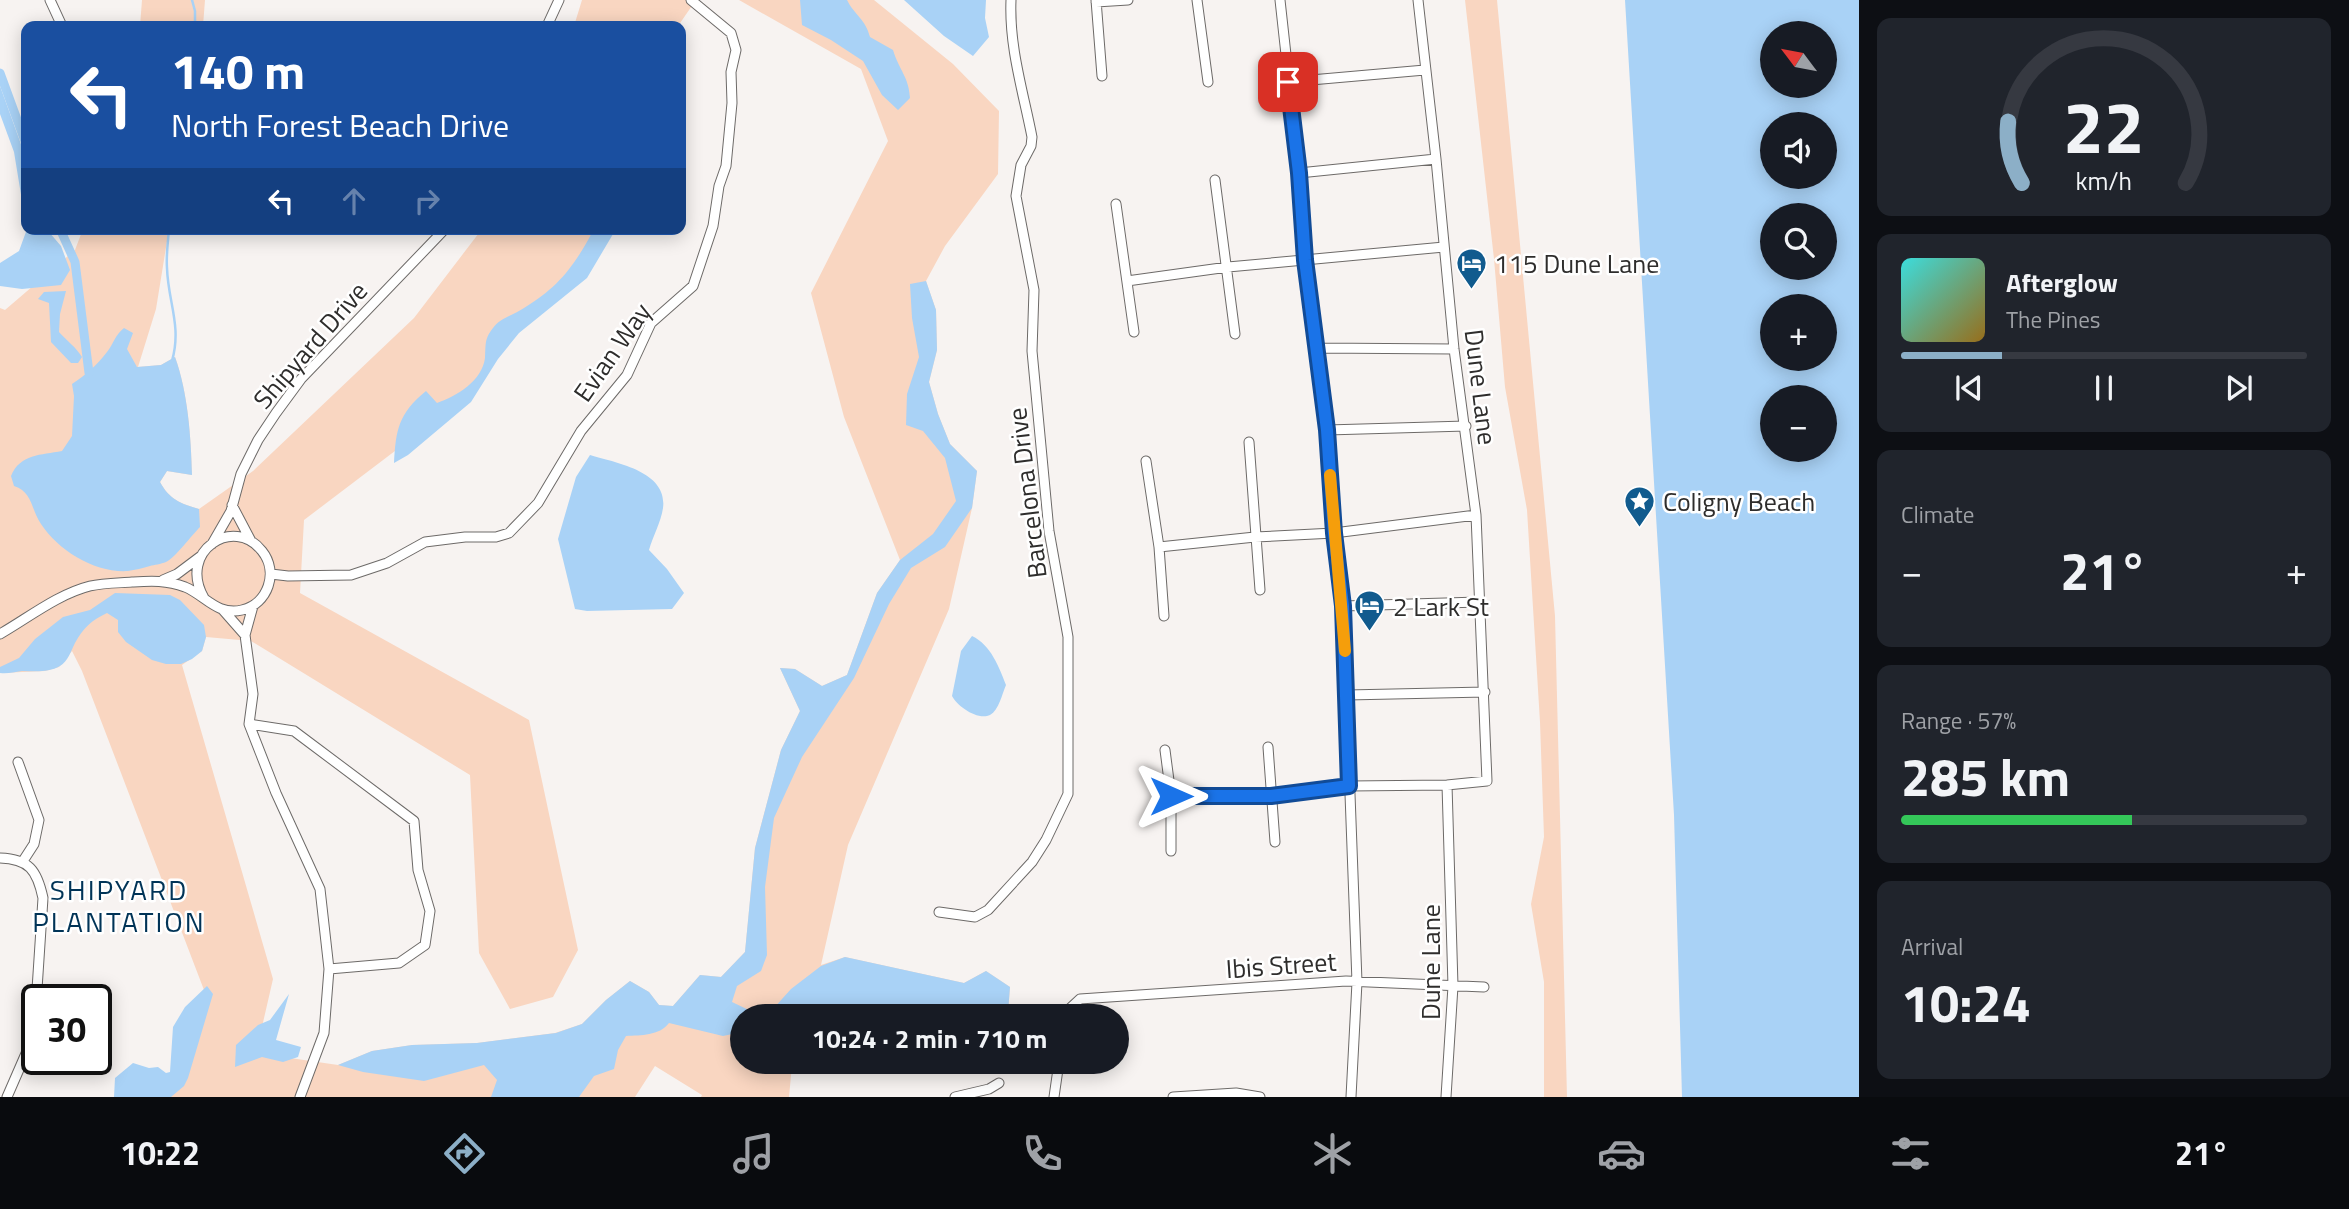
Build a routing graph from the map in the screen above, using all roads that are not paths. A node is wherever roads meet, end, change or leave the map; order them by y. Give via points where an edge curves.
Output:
1 (50, 0) edge
2 (559, 0) edge
3 (691, 0) edge
4 (1011, 0) edge
5 (1128, 0) edge
6 (1197, 0) edge
7 (1280, 0) edge
8 (1418, 0) edge
9 (1096, 1) edge
10 (60, 21) edge
11 (549, 21) edge
12 (1425, 70) junction
13 (1102, 76) dead end
14 (1208, 82) dead end
15 (1288, 82) junction
16 (1436, 159) junction
17 (1299, 173) junction
18 (1215, 180) dead end
19 (1116, 204) dead end
20 (439, 235) edge
21 (1444, 247) junction
22 (1305, 260) junction
23 (1228, 267) junction
24 (1127, 281) junction
25 (1134, 332) dead end
26 (1235, 334) dead end
27 (1318, 348) junction
28 (1454, 349) junction
29 (1466, 425) junction
30 (1327, 430) junction
31 (1249, 442) dead end
32 (1146, 461) dead end
33 (232, 505) junction
34 (1476, 516) junction
35 (1334, 533) junction
36 (1255, 537) junction
37 (251, 541) junction
38 (212, 544) junction
39 (1159, 547) junction
40 (201, 556) junction
41 (271, 573) junction
42 (161, 580) junction
43 (1260, 590) dead end
44 (204, 598) junction
45 (1479, 602) junction
46 (253, 606) junction
47 (1343, 606) junction
48 (222, 610) junction
49 (1164, 616) dead end
50 (0, 634) edge
51 (245, 635) junction
52 (1485, 692) junction
53 (1347, 695) junction
54 (249, 724) junction
55 (1268, 747) dead end
56 (1165, 750) dead end
57 (18, 762) dead end
58 (1447, 785) junction
59 (1349, 786) junction
60 (1171, 796) junction
61 (1271, 796) junction
62 (1275, 842) dead end
63 (1171, 851) dead end
64 (0, 858) edge
65 (23, 861) junction
66 (939, 912) dead end
67 (329, 969) junction
68 (1357, 982) junction
69 (1453, 986) junction
70 (1485, 987) dead end
71 (1075, 1004) edge
72 (1057, 1074) edge
73 (999, 1083) dead end
74 (7, 1097) edge
75 (300, 1097) edge
76 (955, 1097) edge
77 (1054, 1097) edge
78 (1173, 1097) edge
79 (1260, 1097) edge
80 (1351, 1097) edge
81 (1446, 1097) edge

1 - 10 street
2 - 11 street
3 - 41 street, Evian Way via 731,33 736,50 726,166 713,226 693,286 651,323 627,375 581,431 538,503 509,533 496,537 425,542 387,563 351,575
4 - 66 street, Barcelona Drive via 1013,50 1032,137 1016,196 1034,290 1032,351 1048,518 1068,638 1068,794 1032,862 988,910 975,916
5 - 9 street
6 - 14 street
7 - 15 street
8 - 12 street, Dune Lane
9 - 13 street
12 - 15 street
12 - 16 street, Dune Lane
15 - 17 street
16 - 17 street
16 - 21 street, Dune Lane
17 - 22 street
18 - 23 street
19 - 24 street
20 - 33 street, Shipyard Drive via 302,379 258,440
21 - 22 street
21 - 28 street, Dune Lane
22 - 23 street
22 - 27 street
23 - 24 street
23 - 26 street
24 - 25 street
27 - 28 street
27 - 30 street
28 - 29 street, Dune Lane
29 - 30 street
29 - 34 street, Dune Lane
30 - 35 street
31 - 36 street
32 - 39 street
33 - 37 street
33 - 38 street, Shipyard Drive
34 - 35 street
34 - 45 street, Dune Lane
35 - 36 street
35 - 47 street
36 - 39 street
36 - 43 street
37 - 38 street via 228,537
37 - 41 street via 268,561
38 - 40 street
39 - 49 street
40 - 42 street
40 - 44 street via 196,578
41 - 46 street via 266,592
42 - 44 street
42 - 50 street via 88,587
44 - 48 street
45 - 47 street
45 - 52 street, Dune Lane
46 - 48 street
46 - 51 street
47 - 53 street
48 - 51 street
51 - 54 street via 253,694
52 - 53 street
52 - 58 street, Dune Lane via 1488,781
53 - 59 street
54 - 67 street via 320,890
54 - 67 street via 294,731 414,821 418,870 430,911 425,945 399,963
55 - 61 street
56 - 60 street
57 - 65 street via 39,820 34,844
58 - 59 street
58 - 69 street, Dune Lane
59 - 61 street
59 - 68 street
60 - 61 street
60 - 63 street
61 - 62 street
64 - 65 street
65 - 74 street via 39,877 43,911 34,1035
67 - 75 street via 324,1032
68 - 69 street, Ibis Street
68 - 71 street, Ibis Street via 1080,999
68 - 80 street
69 - 70 street, Ibis Street
69 - 81 street, Dune Lane
72 - 77 street
73 - 76 street
78 - 79 street via 1236,1093

